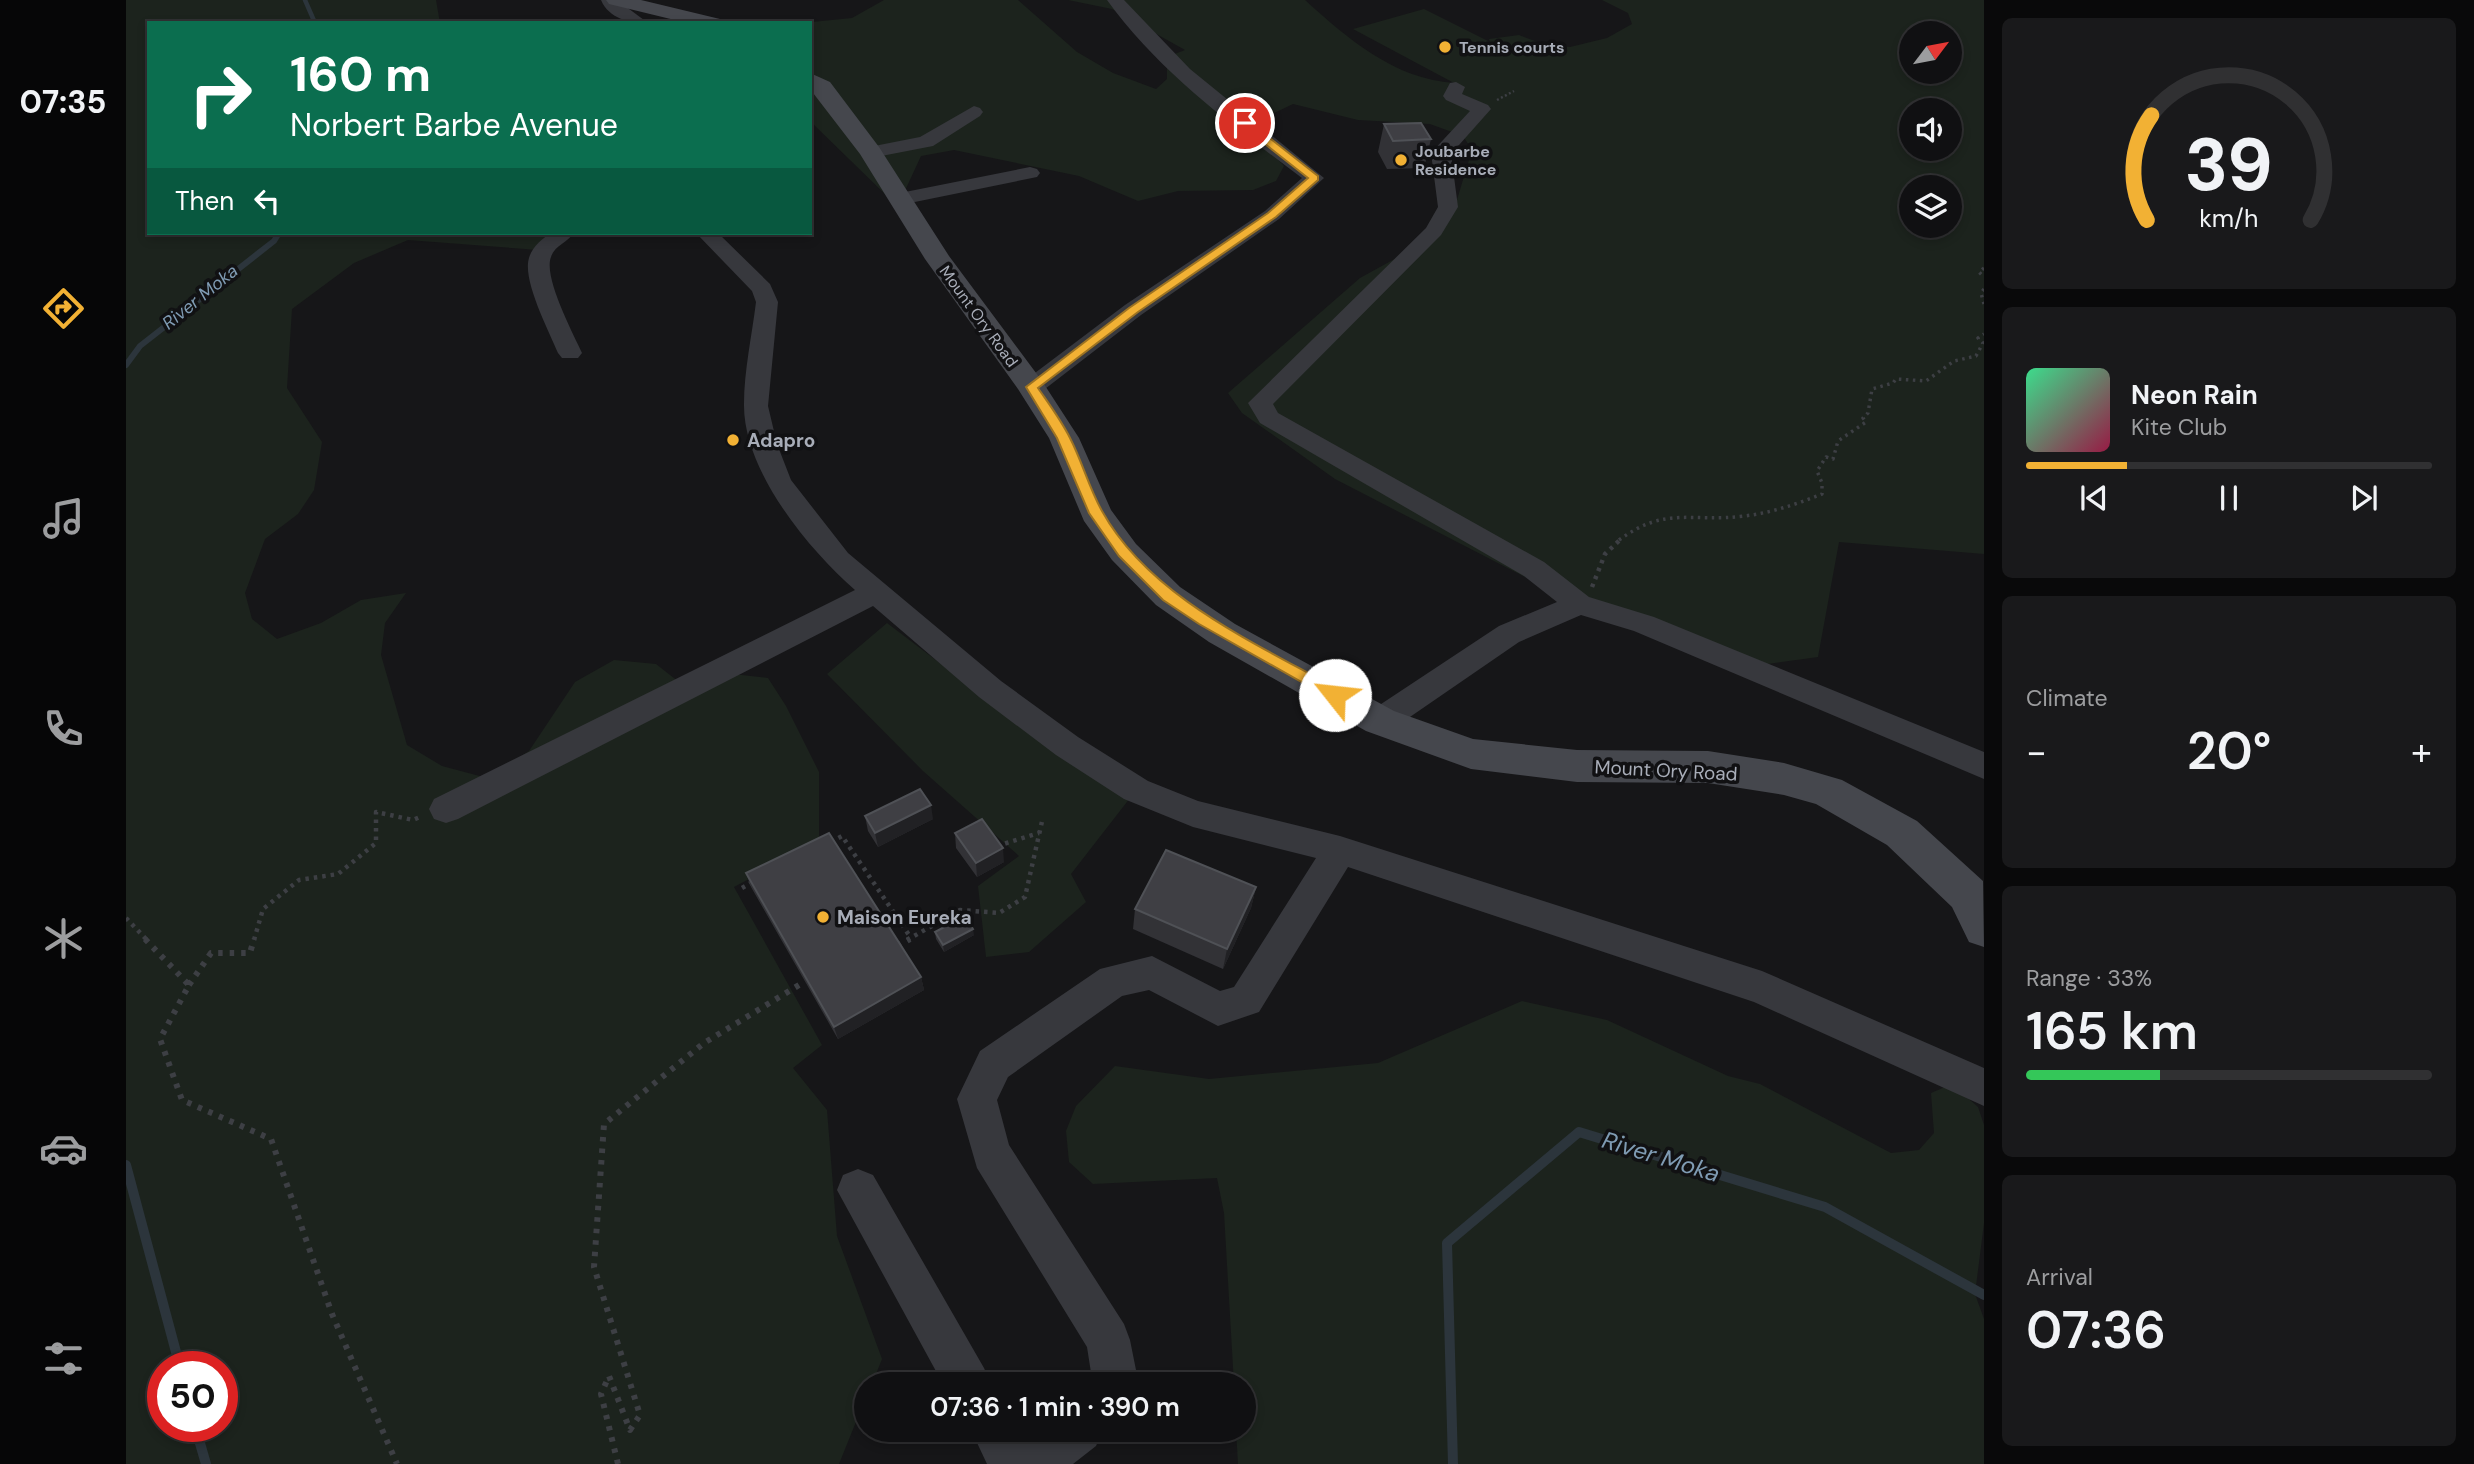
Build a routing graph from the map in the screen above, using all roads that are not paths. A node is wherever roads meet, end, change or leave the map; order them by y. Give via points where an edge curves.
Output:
1 (610, 0) edge
2 (616, 0) edge
3 (1115, 0) edge
4 (633, 21) edge
5 (705, 21) edge
6 (812, 80) edge
7 (1456, 87) dead end
8 (974, 112) dead end
9 (872, 152) junction
10 (1030, 173) dead end
11 (900, 199) junction
12 (562, 235) edge
13 (708, 235) edge
14 (570, 353) dead end
15 (1032, 387) junction
16 (876, 592) junction
17 (1579, 604) junction
18 (1380, 720) junction
19 (1984, 766) edge
20 (446, 809) road end
21 (1340, 850) junction
22 (1984, 928) edge
23 (1984, 1087) edge
24 (858, 1190) dead end
25 (961, 1372) edge
26 (1114, 1372) edge
27 (1001, 1442) edge
28 (1064, 1442) edge
29 (1013, 1464) edge
30 (1034, 1464) edge

1 - 4 street
2 - 5 main road
3 - 15 street via 1140,31 1223,106 1314,178 1272,215 1133,310
6 - 9 main road, Mount Ory Road
7 - 17 street via 1452,96 1482,109 1441,153 1448,207 1434,231 1260,403 1269,418 1534,569
8 - 9 street via 926,142
9 - 11 main road, Mount Ory Road
10 - 11 street
11 - 15 main road, Mount Ory Road via 938,260
12 - 14 street via 547,245 539,260 542,282
13 - 16 street via 762,289 767,302 756,406 779,482 838,560
15 - 18 main road, Mount Ory Road via 1064,438 1096,513 1124,552 1168,596 1222,633
16 - 20 street
16 - 21 street via 990,689 1136,790 1193,813
17 - 18 street via 1509,634
17 - 19 street via 1644,624
18 - 22 main road, Mount Ory Road via 1471,754 1577,766 1708,767 1828,791 1902,833 1968,894
21 - 23 street via 1762,988
21 - 26 street via 1246,1000 1218,1009 1152,973 1113,981 994,1064 977,1099 991,1154 1108,1340
24 - 25 street
27 - 29 street
28 - 30 street

